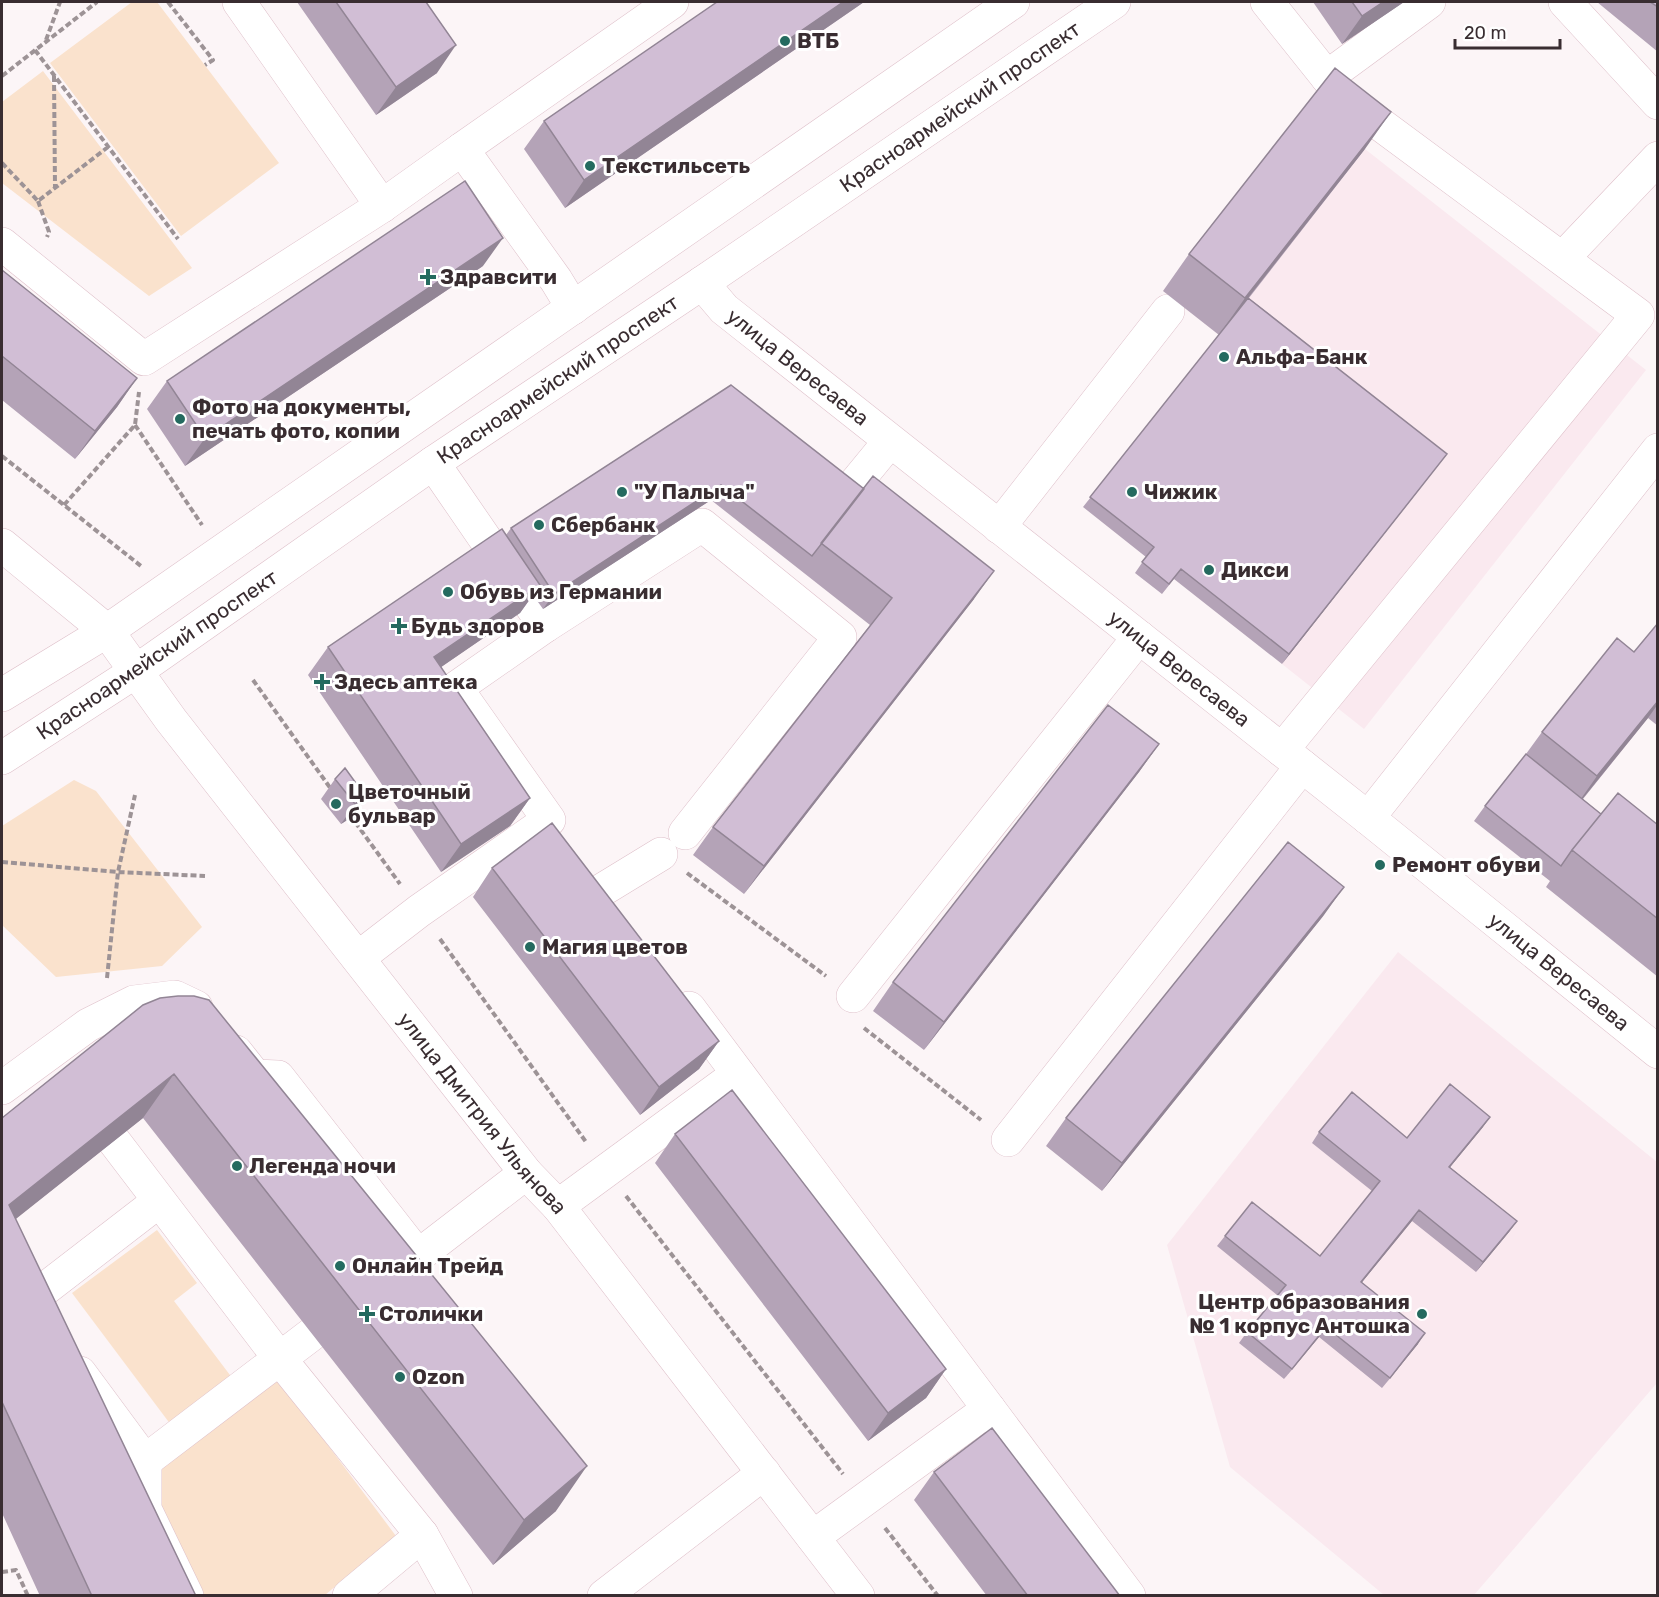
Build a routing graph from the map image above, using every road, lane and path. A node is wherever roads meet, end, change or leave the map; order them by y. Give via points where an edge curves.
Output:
1 (60, 2) edge
2 (97, 2) edge
3 (168, 2) edge
4 (238, 2) edge
5 (672, 2) edge
6 (1013, 2) edge
7 (1114, 2) edge
8 (1267, 2) edge
9 (1429, 2) edge
10 (1565, 2) edge
11 (46, 41) junction
12 (35, 50) junction
13 (205, 65) dead end
14 (2, 76) edge
15 (54, 76) junction
16 (1327, 77) junction
17 (1658, 103) edge
18 (108, 147) junction
19 (462, 149) junction
20 (1657, 159) edge
21 (2, 163) edge
22 (55, 187) junction
23 (382, 206) junction
24 (178, 239) dead end
25 (2, 244) edge
26 (1563, 258) junction
27 (702, 283) junction
28 (573, 308) junction
29 (1168, 311) dead end
30 (144, 359) junction
31 (135, 425) junction
32 (890, 441) junction
33 (1658, 450) edge
34 (2, 456) edge
35 (433, 463) junction
36 (844, 497) edge
37 (64, 505) junction
38 (999, 527) junction
39 (204, 528) dead end
40 (2, 545) edge
41 (144, 568) dead end
42 (544, 627) junction
43 (107, 631) junction
44 (1139, 637) junction
45 (135, 672) junction
46 (2, 695) edge
47 (2, 758) edge
48 (1292, 758) junction
49 (135, 795) dead end
50 (1368, 818) junction
51 (549, 820) junction
52 (673, 843) junction
53 (2, 862) edge
54 (118, 872) junction
55 (205, 876) dead end
56 (358, 958) junction
57 (673, 987) edge
58 (853, 996) junction
59 (102, 1018) junction
60 (1658, 1052) edge
61 (738, 1074) junction
62 (2, 1088) edge
63 (1008, 1140) joint
64 (114, 1142) edge
65 (526, 1173) junction
66 (159, 1201) junction
67 (558, 1206) junction
68 (418, 1256) junction
69 (392, 1275) edge
70 (312, 1334) dead end
71 (280, 1359) junction
72 (989, 1409) junction
73 (145, 1461) junction
74 (764, 1473) junction
75 (422, 1535) junction
76 (813, 1537) junction
77 (2, 1572) edge
78 (28, 1596) edge
79 (187, 1596) edge
80 (349, 1596) edge
81 (456, 1596) edge
82 (604, 1596) edge
83 (858, 1596) edge
84 (1129, 1596) edge

1 - 11 path
2 - 11 path
3 - 13 path via 213,60
4 - 23 main road
5 - 19 main road
6 - 28 main road
7 - 27 main road, Красноармейский проспект
8 - 16 main road
9 - 16 main road
10 - 17 main road
11 - 12 path
12 - 14 path
12 - 15 path
15 - 18 path
15 - 22 path
16 - 26 main road via 1342,96
18 - 22 path
18 - 24 path
19 - 23 main road
19 - 28 main road
20 - 26 main road
21 - 22 path via 38,201
23 - 30 main road
25 - 30 main road
26 - 48 main road via 1638,315
27 - 32 main road, улица Вересаева via 724,309
27 - 35 main road, Красноармейский проспект
28 - 43 main road
29 - 38 main road
30 - 31 path
31 - 37 path
31 - 39 path
32 - 36 main road
32 - 38 main road, улица Вересаева
33 - 50 main road
34 - 37 path
35 - 42 main road
35 - 45 main road, Красноармейский проспект
37 - 41 path
38 - 44 main road, улица Вересаева
40 - 43 main road, улица Дмитрия Ульянова
42 - 51 main road via 456,688
42 - 52 main road via 702,525 784,574 840,637
43 - 45 main road, улица Дмитрия Ульянова
43 - 46 main road
44 - 48 main road, улица Вересаева
44 - 58 main road
45 - 47 main road, Красноармейский проспект
45 - 56 main road, улица Дмитрия Ульянова
48 - 50 main road, улица Вересаева
48 - 63 main road
49 - 54 path
50 - 60 main road, улица Вересаева
51 - 52 main road via 609,900
51 - 56 main road
52 - 58 path
53 - 54 path
54 - 55 path
54 - 59 path
56 - 65 main road, улица Дмитрия Ульянова
57 - 61 main road
58 - 63 path via 857,1023
59 - 62 main road via 88,1025 56,1065
59 - 68 main road via 134,1002 175,997 201,1009 255,1076 278,1077
61 - 67 main road
61 - 72 main road
64 - 66 main road
65 - 67 main road, улица Дмитрия Ульянова
65 - 68 main road
66 - 71 main road
66 - 73 main road via 21,1292
67 - 74 main road, улица Дмитрия Ульянова
68 - 69 main road
70 - 71 main road
71 - 73 main road
71 - 75 main road
72 - 76 main road
72 - 84 main road
73 - 79 main road via 145,1509
74 - 76 main road, улица Дмитрия Ульянова
74 - 82 main road
75 - 80 main road
75 - 81 main road
76 - 83 main road, улица Дмитрия Ульянова
77 - 78 path via 16,1570

